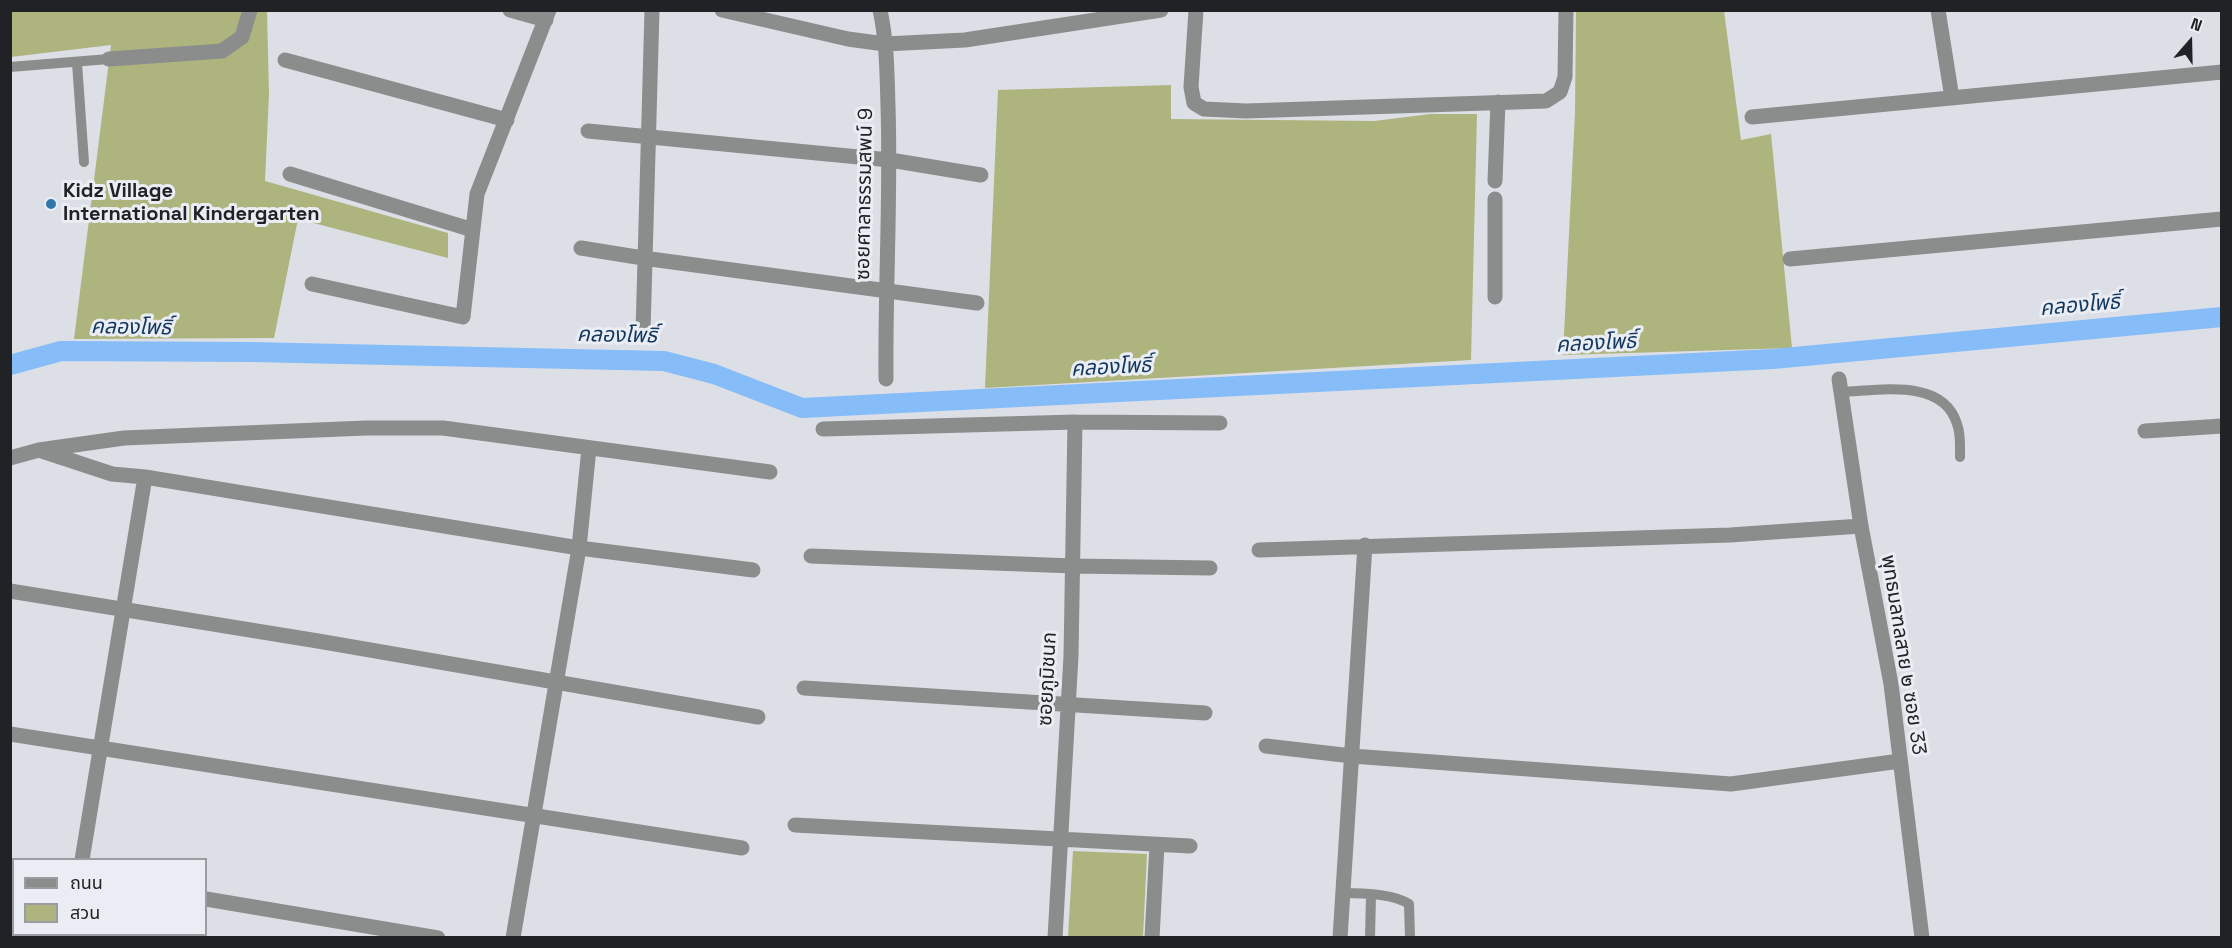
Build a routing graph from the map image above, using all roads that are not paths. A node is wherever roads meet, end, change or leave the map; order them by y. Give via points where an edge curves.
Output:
1 (250, 10) edge
2 (510, 10) edge
3 (652, 10) edge
4 (722, 10) edge
5 (880, 10) edge
6 (1161, 10) edge
7 (1196, 10) edge
8 (1566, 10) edge
9 (1938, 10) edge
10 (547, 15) edge
11 (885, 44) junction
12 (109, 59) joint
13 (285, 60) dead end
14 (77, 63) junction
15 (10, 67) edge
16 (2222, 72) edge
17 (1952, 98) junction
18 (1498, 102) junction
19 (1752, 117) dead end
20 (507, 120) junction
21 (588, 131) dead end
22 (649, 137) junction
23 (890, 160) junction
24 (84, 162) dead end
25 (290, 174) dead end
26 (981, 175) dead end
27 (1495, 181) dead end
28 (1495, 199) dead end
29 (2222, 219) edge
30 (473, 230) junction
31 (581, 248) dead end
32 (643, 258) junction
33 (1790, 259) dead end
34 (312, 284) dead end
35 (885, 291) junction
36 (1495, 297) dead end
37 (977, 303) dead end
38 (643, 332) dead end
39 (886, 379) dead end
40 (1840, 386) joint
41 (1075, 422) junction
42 (1220, 423) dead end
43 (2222, 426) edge
44 (823, 429) dead end
45 (2145, 431) dead end
46 (589, 448) junction
47 (39, 450) junction
48 (1960, 457) dead end
49 (10, 458) edge
50 (770, 472) dead end
51 (145, 477) junction
52 (1861, 526) junction
53 (1365, 544) junction
54 (579, 548) junction
55 (1259, 550) dead end
56 (811, 556) dead end
57 (1073, 566) junction
58 (1210, 568) dead end
59 (753, 570) dead end
60 (10, 591) edge
61 (123, 609) junction
62 (555, 681) junction
63 (804, 688) dead end
64 (1068, 706) junction
65 (1205, 713) dead end
66 (758, 717) dead end
67 (10, 734) edge
68 (1266, 746) dead end
69 (100, 749) junction
70 (1352, 756) junction
71 (1900, 761) junction
72 (534, 814) junction
73 (795, 825) dead end
74 (1060, 841) junction
75 (1157, 845) junction
76 (1190, 846) dead end
77 (742, 848) dead end
78 (82, 858) edge
79 (1343, 893) junction
80 (1371, 895) junction
81 (207, 899) edge
82 (438, 938) edge
83 (513, 938) edge
84 (1055, 938) edge
85 (1152, 938) edge
86 (1340, 938) edge
87 (1370, 938) edge
88 (1410, 938) edge
89 (1922, 938) edge

1 - 12 street via 242,37 222,51
2 - 10 street
3 - 22 street
4 - 11 street
5 - 11 street, ซอยศาลาธรรมสพน์ 9
6 - 11 street via 965,39
7 - 18 street via 1191,87 1194,103 1204,109
8 - 18 street via 1567,62 1560,92 1546,101
9 - 17 street
10 - 20 street
11 - 23 street, ซอยศาลาธรรมสพน์ 9
12 - 14 lane
13 - 20 street
14 - 15 lane
14 - 24 lane
16 - 17 street
17 - 19 street
18 - 27 street
20 - 30 street via 477,194
21 - 22 street
22 - 23 street
22 - 32 street
23 - 26 street
23 - 35 street, ซอยศาลาธรรมสพน์ 9
25 - 30 street
28 - 36 street
29 - 33 street
30 - 34 street via 463,317
31 - 32 street
32 - 35 street
32 - 38 street
35 - 37 street
35 - 39 street, ซอยศาลาธรรมสพน์ 9
40 - 48 lane via 1928,393 1957,424
40 - 52 street, พุทธมลฑลสาย ๒ ซอย 33
41 - 42 street
41 - 44 street
41 - 57 street, ซอยภูมิชนก
43 - 45 street
46 - 47 street via 470,430 366,428 124,438
46 - 50 street
46 - 54 street
47 - 49 street
47 - 51 street via 112,474
51 - 54 street
51 - 61 street
52 - 53 street via 1730,535
52 - 71 street, พุทธมลฑลสาย ๒ ซอย 33 via 1891,684
53 - 55 street
53 - 70 street
54 - 59 street
54 - 62 street
56 - 57 street
57 - 58 street
57 - 64 street, ซอยภูมิชนก
60 - 61 street
61 - 62 street
61 - 69 street
62 - 66 street
62 - 72 street
63 - 64 street
64 - 65 street
64 - 74 street, ซอยภูมิชนก
67 - 69 street
68 - 70 street
69 - 72 street
69 - 78 street
70 - 71 street via 1731,784
70 - 79 street
71 - 89 street, พุทธมลฑลสาย ๒ ซอย 33
72 - 77 street
72 - 83 street
73 - 74 street
74 - 75 street
74 - 84 street, ซอยภูมิชนก
75 - 76 street
75 - 85 street
79 - 80 lane
79 - 86 street
80 - 87 lane
80 - 88 lane via 1409,904
81 - 82 street

